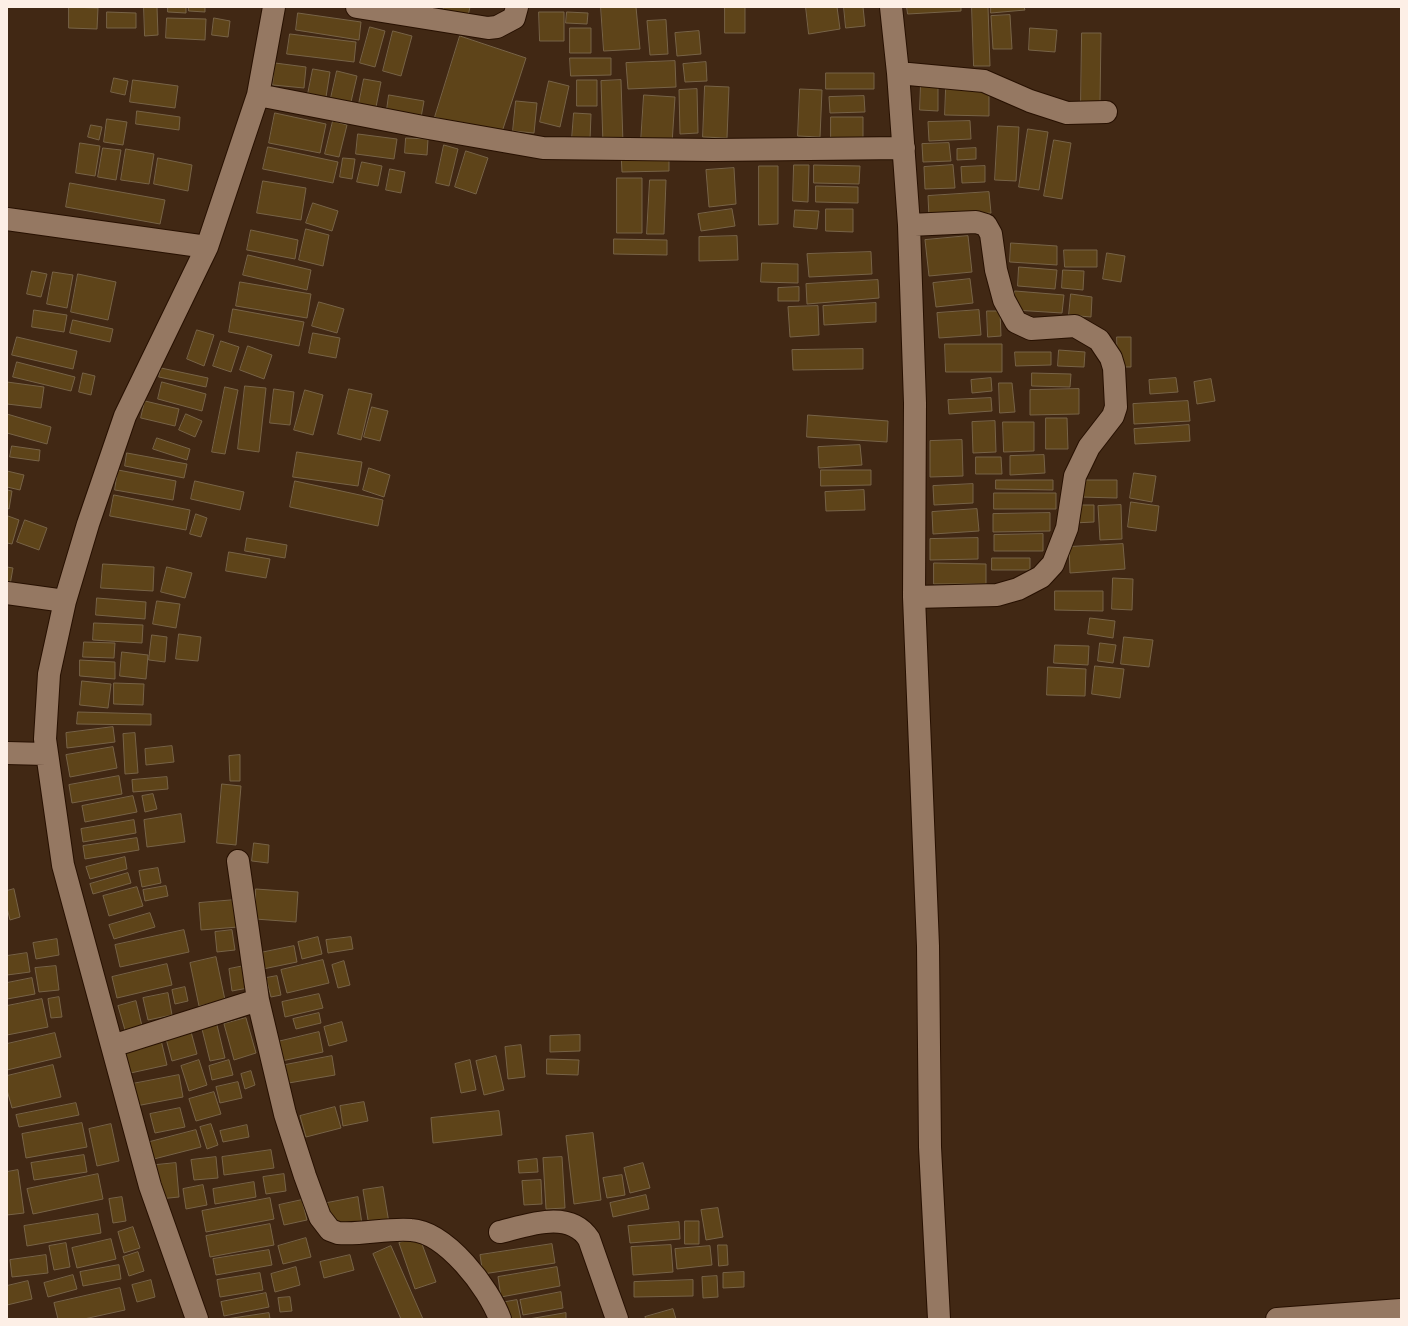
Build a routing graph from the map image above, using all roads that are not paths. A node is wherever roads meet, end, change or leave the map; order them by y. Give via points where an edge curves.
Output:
1 (274, 7) edge
2 (357, 7) edge
3 (517, 7) edge
4 (891, 7) edge
5 (898, 73) junction
6 (258, 95) junction
7 (1106, 112) dead end
8 (904, 148) junction
9 (7, 219) edge
10 (909, 225) junction
11 (207, 247) junction
12 (7, 593) edge
13 (914, 597) junction
14 (65, 600) junction
15 (7, 753) edge
16 (46, 754) junction
17 (238, 861) dead end
18 (258, 1000) junction
19 (112, 1046) junction
20 (500, 1232) dead end
21 (1401, 1310) edge
22 (196, 1319) edge
23 (500, 1319) edge
24 (617, 1319) edge
25 (938, 1319) edge
26 (1277, 1319) edge

1 - 6 street
2 - 3 street via 488,28 497,27 514,18
4 - 5 street
5 - 7 street via 984,81 1030,101 1067,112
5 - 8 street
6 - 8 street via 543,148
6 - 11 street
8 - 10 street
9 - 11 street
10 - 13 street via 915,403
10 - 13 street via 976,222 986,225 991,234 996,270 1004,300 1016,322 1031,328 1075,326 1099,340 1111,358 1114,368 1116,407 1113,416 1089,447 1075,476 1067,528 1053,564 1041,577 1018,589 998,595
11 - 14 street via 125,416
12 - 14 street
13 - 25 street via 928,946 930,1147
14 - 16 street via 49,674
15 - 16 street
16 - 19 street via 63,865
17 - 18 street
18 - 19 street
18 - 23 street via 284,1114 325,1225 338,1233 409,1229 423,1232 458,1256 476,1276 489,1295
19 - 22 street via 150,1186
20 - 24 street via 559,1221 576,1225 589,1239
21 - 26 street

